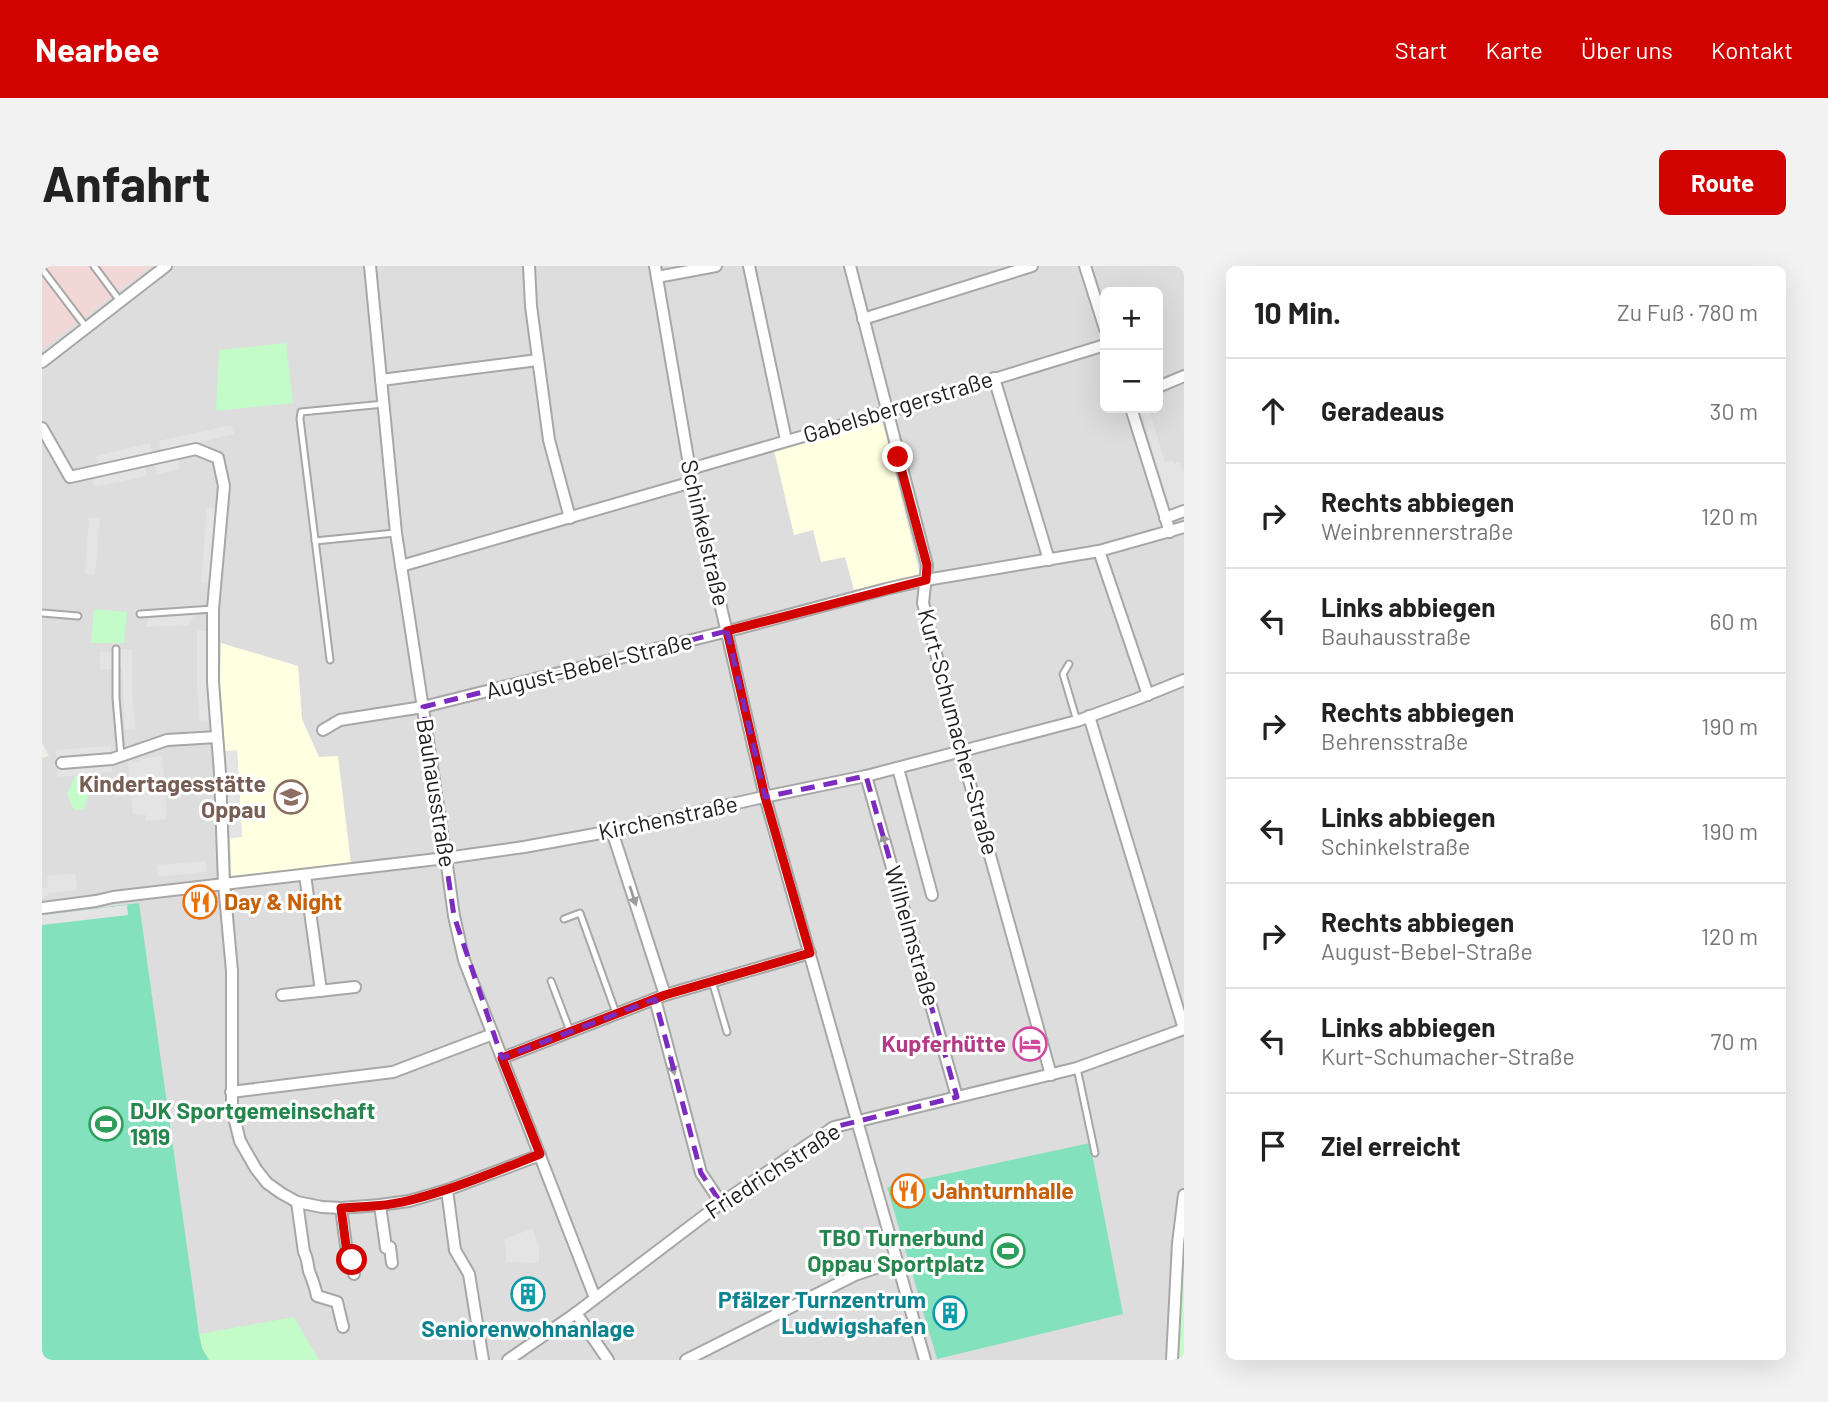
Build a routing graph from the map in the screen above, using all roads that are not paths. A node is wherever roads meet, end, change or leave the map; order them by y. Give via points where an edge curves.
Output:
1 (94, 266) edge
2 (166, 266) edge
3 (370, 266) edge
4 (529, 266) edge
5 (716, 266) edge
6 (750, 266) edge
7 (850, 266) edge
8 (1032, 266) edge
9 (1085, 266) edge
10 (42, 269) edge
11 (656, 272) edge
12 (120, 301) junction
13 (1100, 313) edge
14 (863, 319) junction
15 (86, 327) junction
16 (1100, 346) edge
17 (538, 359) junction
18 (42, 362) edge
19 (1184, 376) edge
20 (994, 378) junction
21 (381, 380) junction
22 (1163, 385) edge
23 (384, 404) junction
24 (887, 412) junction
25 (1133, 413) edge
26 (42, 428) edge
27 (786, 440) junction
28 (690, 469) junction
29 (692, 482) junction
30 (1184, 511) edge
31 (570, 518) junction
32 (1165, 518) junction
33 (1184, 527) edge
34 (1170, 532) junction
35 (396, 533) junction
36 (315, 541) junction
37 (1099, 551) junction
38 (1049, 560) junction
39 (401, 566) junction
40 (926, 580) junction
41 (213, 609) junction
42 (42, 613) edge
43 (140, 614) dead end
44 (78, 617) dead end
45 (727, 631) junction
46 (116, 649) dead end
47 (330, 660) dead end
48 (1069, 663) dead end
49 (1184, 680) edge
50 (1148, 695) junction
51 (423, 707) junction
52 (1090, 716) junction
53 (1077, 721) junction
54 (323, 730) dead end
55 (217, 737) junction
56 (961, 751) junction
57 (121, 756) junction
58 (62, 763) dead end
59 (898, 768) junction
60 (866, 776) junction
61 (765, 797) junction
62 (612, 831) junction
63 (446, 858) junction
64 (305, 875) junction
65 (224, 884) junction
66 (932, 895) dead end
67 (42, 908) edge
68 (564, 919) dead end
69 (810, 953) junction
70 (551, 981) dead end
71 (712, 981) junction
72 (355, 987) dead end
73 (321, 991) junction
74 (282, 995) dead end
75 (660, 997) junction
76 (616, 1013) junction
77 (1184, 1029) edge
78 (570, 1031) junction
79 (727, 1032) dead end
80 (493, 1034) junction
81 (502, 1058) junction
82 (1077, 1068) junction
83 (1051, 1074) junction
84 (231, 1092) junction
85 (957, 1097) junction
86 (856, 1120) junction
87 (1095, 1153) dead end
88 (540, 1154) junction
89 (447, 1190) junction
90 (1184, 1195) edge
91 (297, 1202) junction
92 (720, 1203) junction
93 (380, 1205) junction
94 (341, 1208) junction
95 (1181, 1243) edge
96 (896, 1261) junction
97 (392, 1263) dead end
98 (354, 1273) dead end
99 (595, 1298) junction
100 (576, 1313) junction
101 (343, 1327) dead end
102 (483, 1360) edge
103 (508, 1360) edge
104 (608, 1360) edge
105 (686, 1360) edge
106 (925, 1360) edge
107 (1172, 1360) edge

1 - 12 lane
2 - 12 street
3 - 21 street, Bauhausstraße
4 - 17 street
5 - 11 street
6 - 27 street
7 - 14 street, Kurt-Schumacher-Straße
8 - 14 street
9 - 13 street
10 - 15 lane
11 - 28 street, Schinkelstraße
12 - 15 street
14 - 24 street, Kurt-Schumacher-Straße
15 - 18 street
16 - 20 street, Gabelsbergerstraße
17 - 21 street
17 - 31 street via 549,440
19 - 22 street
20 - 24 street, Gabelsbergerstraße
20 - 38 street
21 - 23 street, Bauhausstraße
23 - 35 street, Bauhausstraße
23 - 36 lane via 301,412
24 - 27 street, Gabelsbergerstraße
24 - 40 street, Kurt-Schumacher-Straße via 927,565
25 - 32 street
26 - 41 street via 70,477 196,449 218,458 224,486
27 - 28 street, Gabelsbergerstraße
28 - 29 street, Schinkelstraße
29 - 31 street
29 - 45 street, Schinkelstraße
30 - 32 street
31 - 39 street
32 - 34 street
33 - 34 street, August-Bebel-Straße
34 - 37 street, August-Bebel-Straße
35 - 36 lane
35 - 39 street, Bauhausstraße
36 - 47 lane
37 - 38 street, August-Bebel-Straße
37 - 50 street
38 - 40 street, August-Bebel-Straße
39 - 51 street, Bauhausstraße
40 - 45 street, August-Bebel-Straße
40 - 56 street, Kurt-Schumacher-Straße via 923,603
41 - 43 lane
41 - 55 street
42 - 44 lane
45 - 51 street, August-Bebel-Straße
45 - 61 street, Schinkelstraße
46 - 57 lane
48 - 53 lane via 1063,674
49 - 50 street, Kirchenstraße
50 - 52 street, Kirchenstraße
51 - 54 street, August-Bebel-Straße via 340,720
51 - 63 street, Bauhausstraße
52 - 53 street, Kirchenstraße
52 - 77 street
53 - 56 street, Kirchenstraße
55 - 57 street via 167,740
55 - 65 street
56 - 59 street, Kirchenstraße
56 - 83 street, Kurt-Schumacher-Straße
57 - 58 street
59 - 60 street, Kirchenstraße
59 - 66 street
60 - 61 street, Kirchenstraße
85 -> 60 street, Wilhelmstraße
61 - 62 street, Kirchenstraße
61 - 69 street, Schinkelstraße
62 - 63 street, Kirchenstraße
62 -> 75 street
63 - 64 street, Kirchenstraße
63 - 80 street, Bauhausstraße via 464,960
64 - 65 street, Kirchenstraße
64 - 73 street
65 - 67 street, Kirchenstraße
65 - 84 street via 232,971
68 - 76 lane via 580,913
69 - 71 street
69 - 86 street, Schinkelstraße
70 - 78 lane
71 - 75 street
71 - 79 lane
72 - 73 street
73 - 74 street
75 - 76 street
75 -> 92 street via 701,1173
76 - 78 street
77 - 82 street, Friedrichstraße
78 - 81 street
80 - 81 street, Bauhausstraße
80 - 84 street via 393,1072
81 - 88 street, Bauhausstraße
82 - 83 street, Friedrichstraße
82 - 87 lane
83 - 85 street, Friedrichstraße
84 - 91 street via 235,1125 247,1154 267,1183
85 - 86 street, Friedrichstraße
86 - 92 street, Friedrichstraße via 834,1127
86 - 96 street, Schinkelstraße
88 - 89 street
88 - 99 street, Bauhausstraße
89 - 93 street
89 - 102 street via 455,1250 469,1274
90 - 95 street
91 - 94 street
91 - 101 street via 304,1252 317,1296 337,1302
92 - 99 street, Friedrichstraße
93 - 94 street
93 - 97 street
94 - 98 street via 348,1261 352,1260
95 - 107 street
96 - 105 street via 855,1275
96 - 106 street, Schinkelstraße
99 - 100 street, Friedrichstraße
100 - 103 street, Friedrichstraße
100 - 104 street

